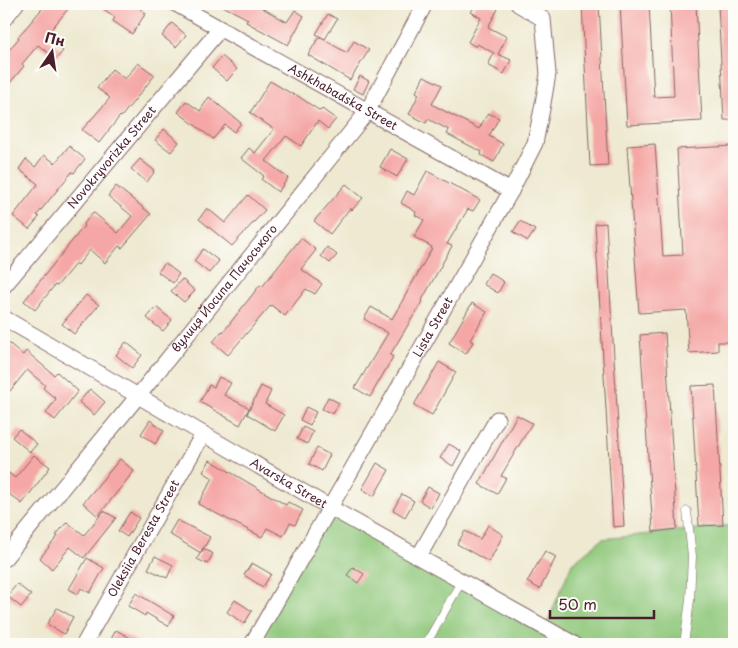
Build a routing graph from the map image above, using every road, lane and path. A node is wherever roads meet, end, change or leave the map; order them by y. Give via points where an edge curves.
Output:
1 (16, 4) edge
2 (176, 4) edge
3 (425, 4) edge
4 (518, 4) edge
5 (4, 19) edge
6 (220, 29) junction
7 (367, 112) junction
8 (511, 191) junction
9 (4, 286) edge
10 (4, 318) edge
11 (138, 396) junction
12 (497, 419) dead end
13 (204, 434) junction
14 (330, 507) junction
15 (687, 511) dead end
16 (419, 556) junction
17 (4, 559) edge
18 (462, 580) junction
19 (84, 644) edge
20 (252, 644) edge
21 (426, 644) edge
22 (574, 644) edge
23 (684, 644) edge

1 - 5 street
2 - 6 street, Ashkhabadska Street
3 - 7 street, вулиця Йосипа Пачоського
4 - 8 street, Lista Street via 543,19 548,74 535,143
6 - 7 street, Ashkhabadska Street
6 - 9 street, Novokryvorizka Street
7 - 8 street, Ashkhabadska Street
7 - 11 street, вулиця Йосипа Пачоського
8 - 14 street, Lista Street
10 - 11 street, Avarska Street
11 - 13 street, Avarska Street
11 - 17 street, вулиця Йосипа Пачоського
12 - 16 street
13 - 14 street, Avarska Street
13 - 19 street, Oleksiia Beresta Street
14 - 16 street, Avarska Street
14 - 20 street, Lista Street
15 - 23 lane via 692,556
16 - 18 street, Avarska Street
18 - 21 lane
18 - 22 street, Avarska Street

